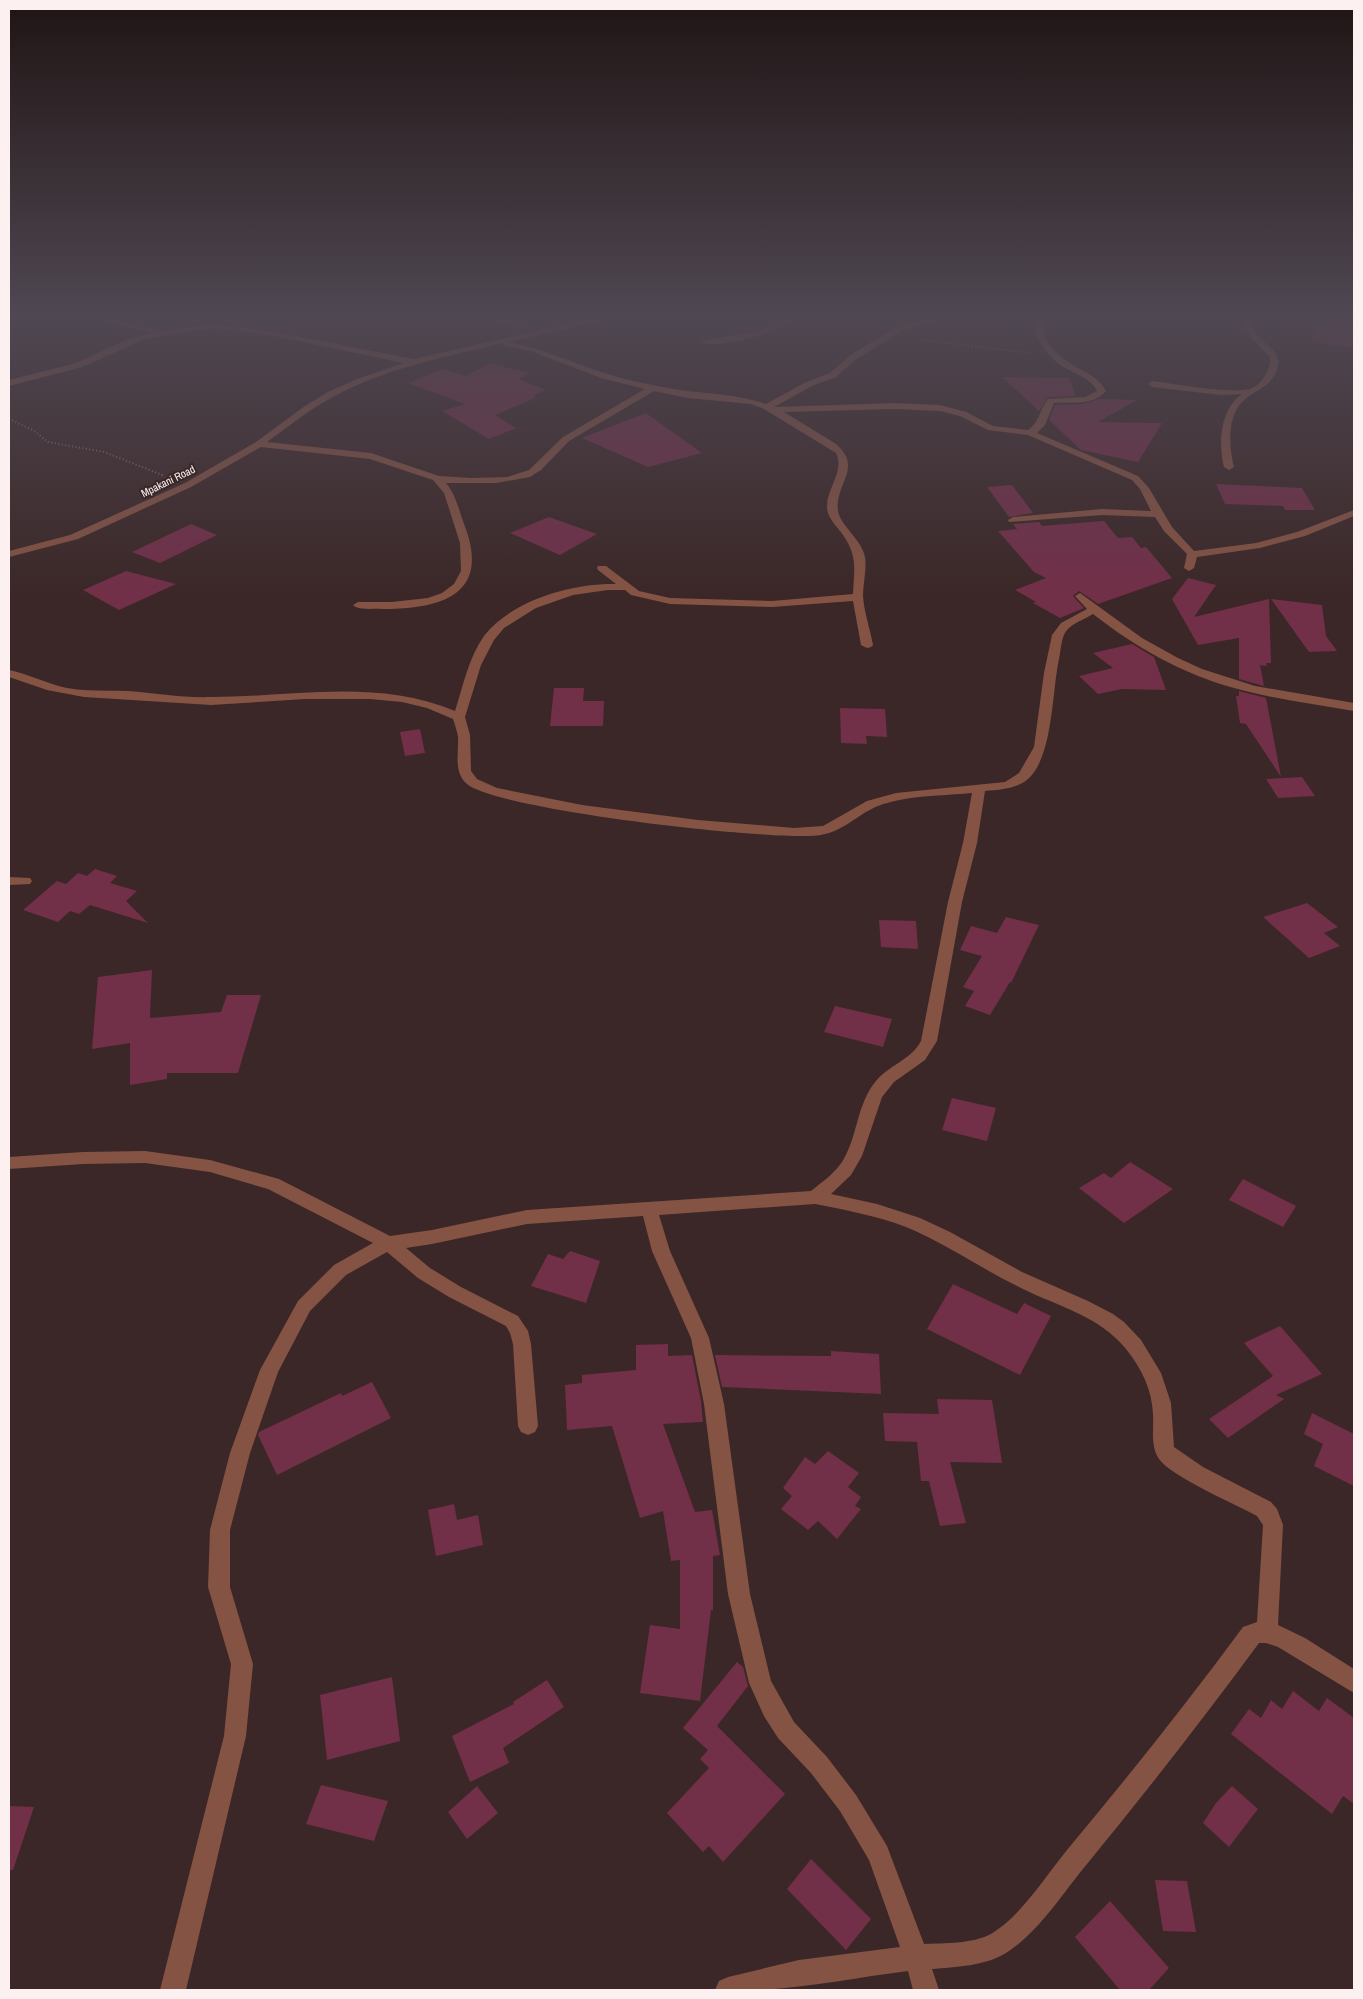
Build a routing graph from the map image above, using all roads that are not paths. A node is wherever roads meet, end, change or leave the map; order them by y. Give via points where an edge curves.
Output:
1 (306, 409) edge
2 (616, 409) edge
3 (770, 409) edge
4 (945, 409) edge
5 (1046, 409) edge
6 (1233, 409) edge
7 (1030, 433) junction
8 (259, 444) junction
9 (1229, 467) dead end
10 (439, 479) junction
11 (1354, 513) edge
12 (1158, 514) junction
13 (1013, 520) dead end
14 (9, 554) edge
15 (1192, 554) junction
16 (602, 568) dead end
17 (1189, 568) dead end
18 (625, 586) junction
19 (1080, 596) dead end
20 (858, 597) junction
21 (358, 605) dead end
22 (1093, 610) junction
23 (868, 645) dead end
24 (9, 673) edge
25 (1354, 707) edge
26 (459, 717) junction
27 (979, 789) junction
28 (9, 881) edge
29 (26, 881) dead end
30 (9, 1163) edge
31 (815, 1197) junction
32 (649, 1208) junction
33 (388, 1243) junction
34 (528, 1426) dead end
35 (1267, 1632) junction
36 (1354, 1682) edge
37 (916, 1957) junction
38 (172, 1990) edge
39 (728, 1990) edge
40 (926, 1990) edge

1 - 8 street, Mpakani Road
2 - 10 street via 565,439 528,475 467,481
3 - 20 street via 824,439 840,452 844,460 833,498 833,513 856,546 860,558
4 - 7 street via 991,428
5 - 7 street via 1040,428
6 - 9 street via 1225,440
7 - 12 street via 1135,478
8 - 10 street via 371,456
8 - 14 street, Mpakani Road via 188,485 74,537
10 - 21 street via 449,494 466,542 468,554 461,582 436,602
11 - 15 street via 1301,534 1256,546
12 - 13 street via 1102,512
12 - 15 street
15 - 17 street
16 - 18 street
18 - 20 street via 635,593 670,601 772,604
18 - 26 street via 573,590 545,600 498,626 481,654
19 - 22 street
20 - 23 street
22 - 25 street via 1147,646 1184,666 1216,678 1241,686
22 - 27 street via 1064,625 1058,635 1040,747 1034,761 1024,776 1008,785
24 - 26 street via 78,693 210,701 284,696 360,696 417,700
26 - 27 street via 464,735 464,771 472,783 501,794 633,816 820,831 839,825 880,801
27 - 31 street via 929,1041 917,1060 882,1084 868,1107 849,1165 834,1183
28 - 29 street
30 - 33 street via 145,1157 210,1166 273,1184
31 - 32 street
31 - 35 street via 912,1222 1031,1285 1100,1315 1125,1336 1148,1364 1158,1385 1166,1453 1264,1509 1270,1516 1273,1525
32 - 33 street via 527,1216 432,1237
32 - 37 street via 661,1251 700,1338 714,1404 739,1594 760,1683 786,1730 848,1803 879,1854
33 - 34 street via 424,1273 512,1321 522,1344
33 - 38 street via 340,1270 304,1306 269,1370 240,1453 220,1530 219,1588 242,1664 236,1736
35 - 36 street
35 - 37 street via 1250,1635 1218,1681 1021,1926 996,1945 975,1952
37 - 39 street via 799,1973
37 - 40 street

